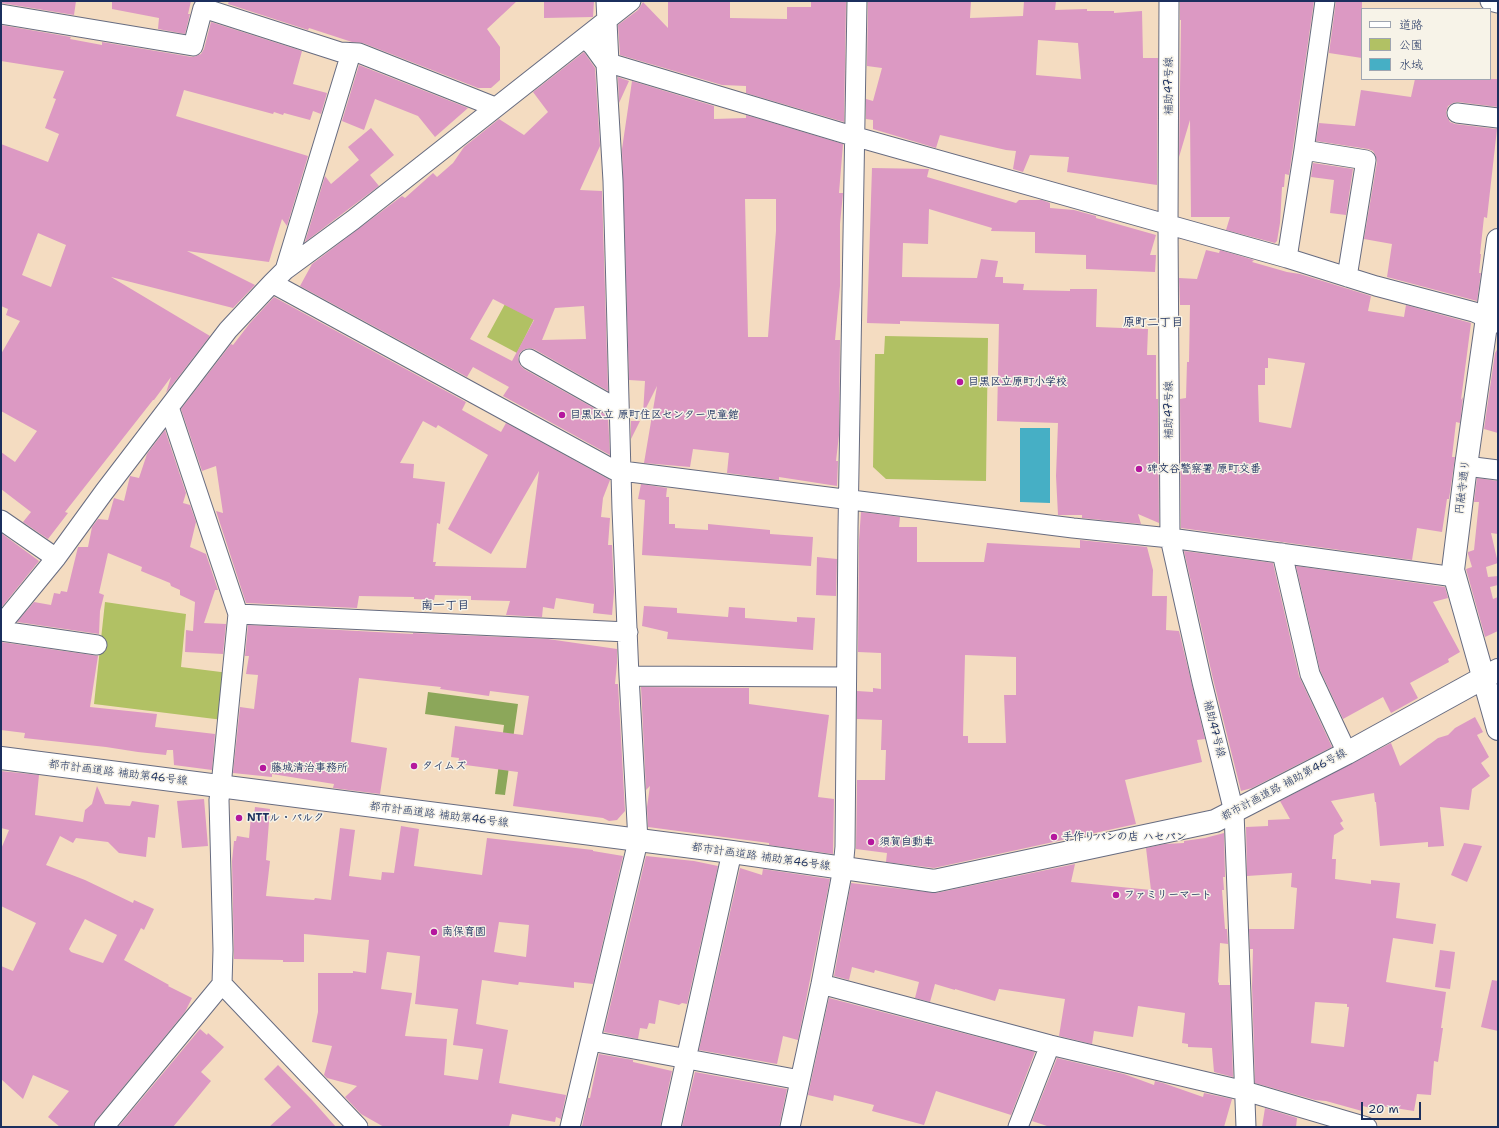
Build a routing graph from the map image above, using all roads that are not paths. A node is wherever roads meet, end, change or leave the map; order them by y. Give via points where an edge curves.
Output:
1 (606, 1) edge
2 (631, 1) edge
3 (857, 1) edge
4 (1169, 1) edge
5 (1325, 1) edge
6 (1490, 1) edge
7 (1498, 3) edge
8 (1, 14) edge
9 (606, 20) junction
10 (584, 38) junction
11 (351, 53) junction
12 (607, 64) junction
13 (494, 107) junction
14 (1457, 113) dead end
15 (1498, 118) edge
16 (854, 137) junction
17 (1304, 150) junction
18 (1168, 225) junction
19 (1498, 240) edge
20 (1287, 258) junction
21 (278, 277) junction
22 (1347, 277) junction
23 (1493, 321) edge
24 (529, 359) dead end
25 (169, 407) junction
26 (619, 407) junction
27 (1466, 466) junction
28 (1498, 470) edge
29 (621, 471) junction
30 (848, 500) junction
31 (1, 520) edge
32 (1170, 538) junction
33 (1282, 553) junction
34 (56, 558) junction
35 (1455, 577) junction
36 (238, 614) junction
37 (1, 625) edge
38 (1, 631) edge
39 (628, 632) junction
40 (97, 645) dead end
41 (1490, 674) edge
42 (629, 676) junction
43 (846, 677) junction
44 (1498, 729) edge
45 (1347, 753) junction
46 (1, 758) edge
47 (221, 786) junction
48 (1234, 812) junction
49 (638, 841) junction
50 (732, 852) junction
51 (844, 868) junction
52 (222, 984) junction
53 (821, 984) junction
54 (591, 1041) junction
55 (1050, 1045) junction
56 (686, 1058) junction
57 (800, 1080) junction
58 (1245, 1091) junction
59 (104, 1127) edge
60 (358, 1127) edge
61 (570, 1127) edge
62 (671, 1127) edge
63 (790, 1127) edge
64 (1018, 1127) edge
65 (1246, 1127) edge
66 (1367, 1127) edge

1 - 9 street
2 - 9 street
3 - 16 street
4 - 18 street, 補助47号線
5 - 17 street
6 - 7 street
8 - 11 street via 193,46 203,8 340,52
9 - 10 street
9 - 12 street
10 - 12 street
10 - 13 street
11 - 13 street via 359,53
11 - 21 street
12 - 16 street
12 - 26 street
13 - 21 street
14 - 15 street
16 - 18 street
16 - 30 street
17 - 20 street
17 - 22 street via 1366,160
18 - 20 street
18 - 32 street, 補助47号線
19 - 23 street, 円融寺通り
20 - 22 street
21 - 25 street via 228,330
21 - 29 street via 582,453 614,470
22 - 23 street via 1474,312
23 - 27 street, 円融寺通り
24 - 26 street via 614,407
25 - 34 street
25 - 36 street
26 - 29 street
27 - 28 street
27 - 35 street, 円融寺通り via 1453,570
29 - 30 street
29 - 39 street
30 - 32 street
30 - 43 street
31 - 34 street
32 - 33 street
32 - 48 street, 補助47号線
33 - 35 street
33 - 45 street via 1310,674
34 - 37 street
35 - 41 street, 円融寺通り
36 - 39 street
36 - 47 street
38 - 40 street
39 - 42 street
41 - 44 street, 円融寺通り
41 - 45 street, 都市計画道路 補助第46号線
42 - 43 street
42 - 49 street
43 - 51 street
45 - 48 street, 都市計画道路 補助第46号線
46 - 47 street, 都市計画道路 補助第46号線
47 - 49 street, 都市計画道路 補助第46号線
47 - 52 street via 219,800
48 - 51 street, 都市計画道路 補助第46号線 via 1215,821 934,881
48 - 58 street, 補助47号線
49 - 50 street, 都市計画道路 補助第46号線
49 - 54 street
50 - 51 street, 都市計画道路 補助第46号線
50 - 56 street
51 - 53 street
52 - 59 street
52 - 60 street
53 - 55 street
53 - 57 street
54 - 56 street
54 - 61 street
55 - 58 street
55 - 64 street
56 - 57 street
56 - 62 street
57 - 63 street
58 - 65 street, 補助47号線
58 - 66 street

